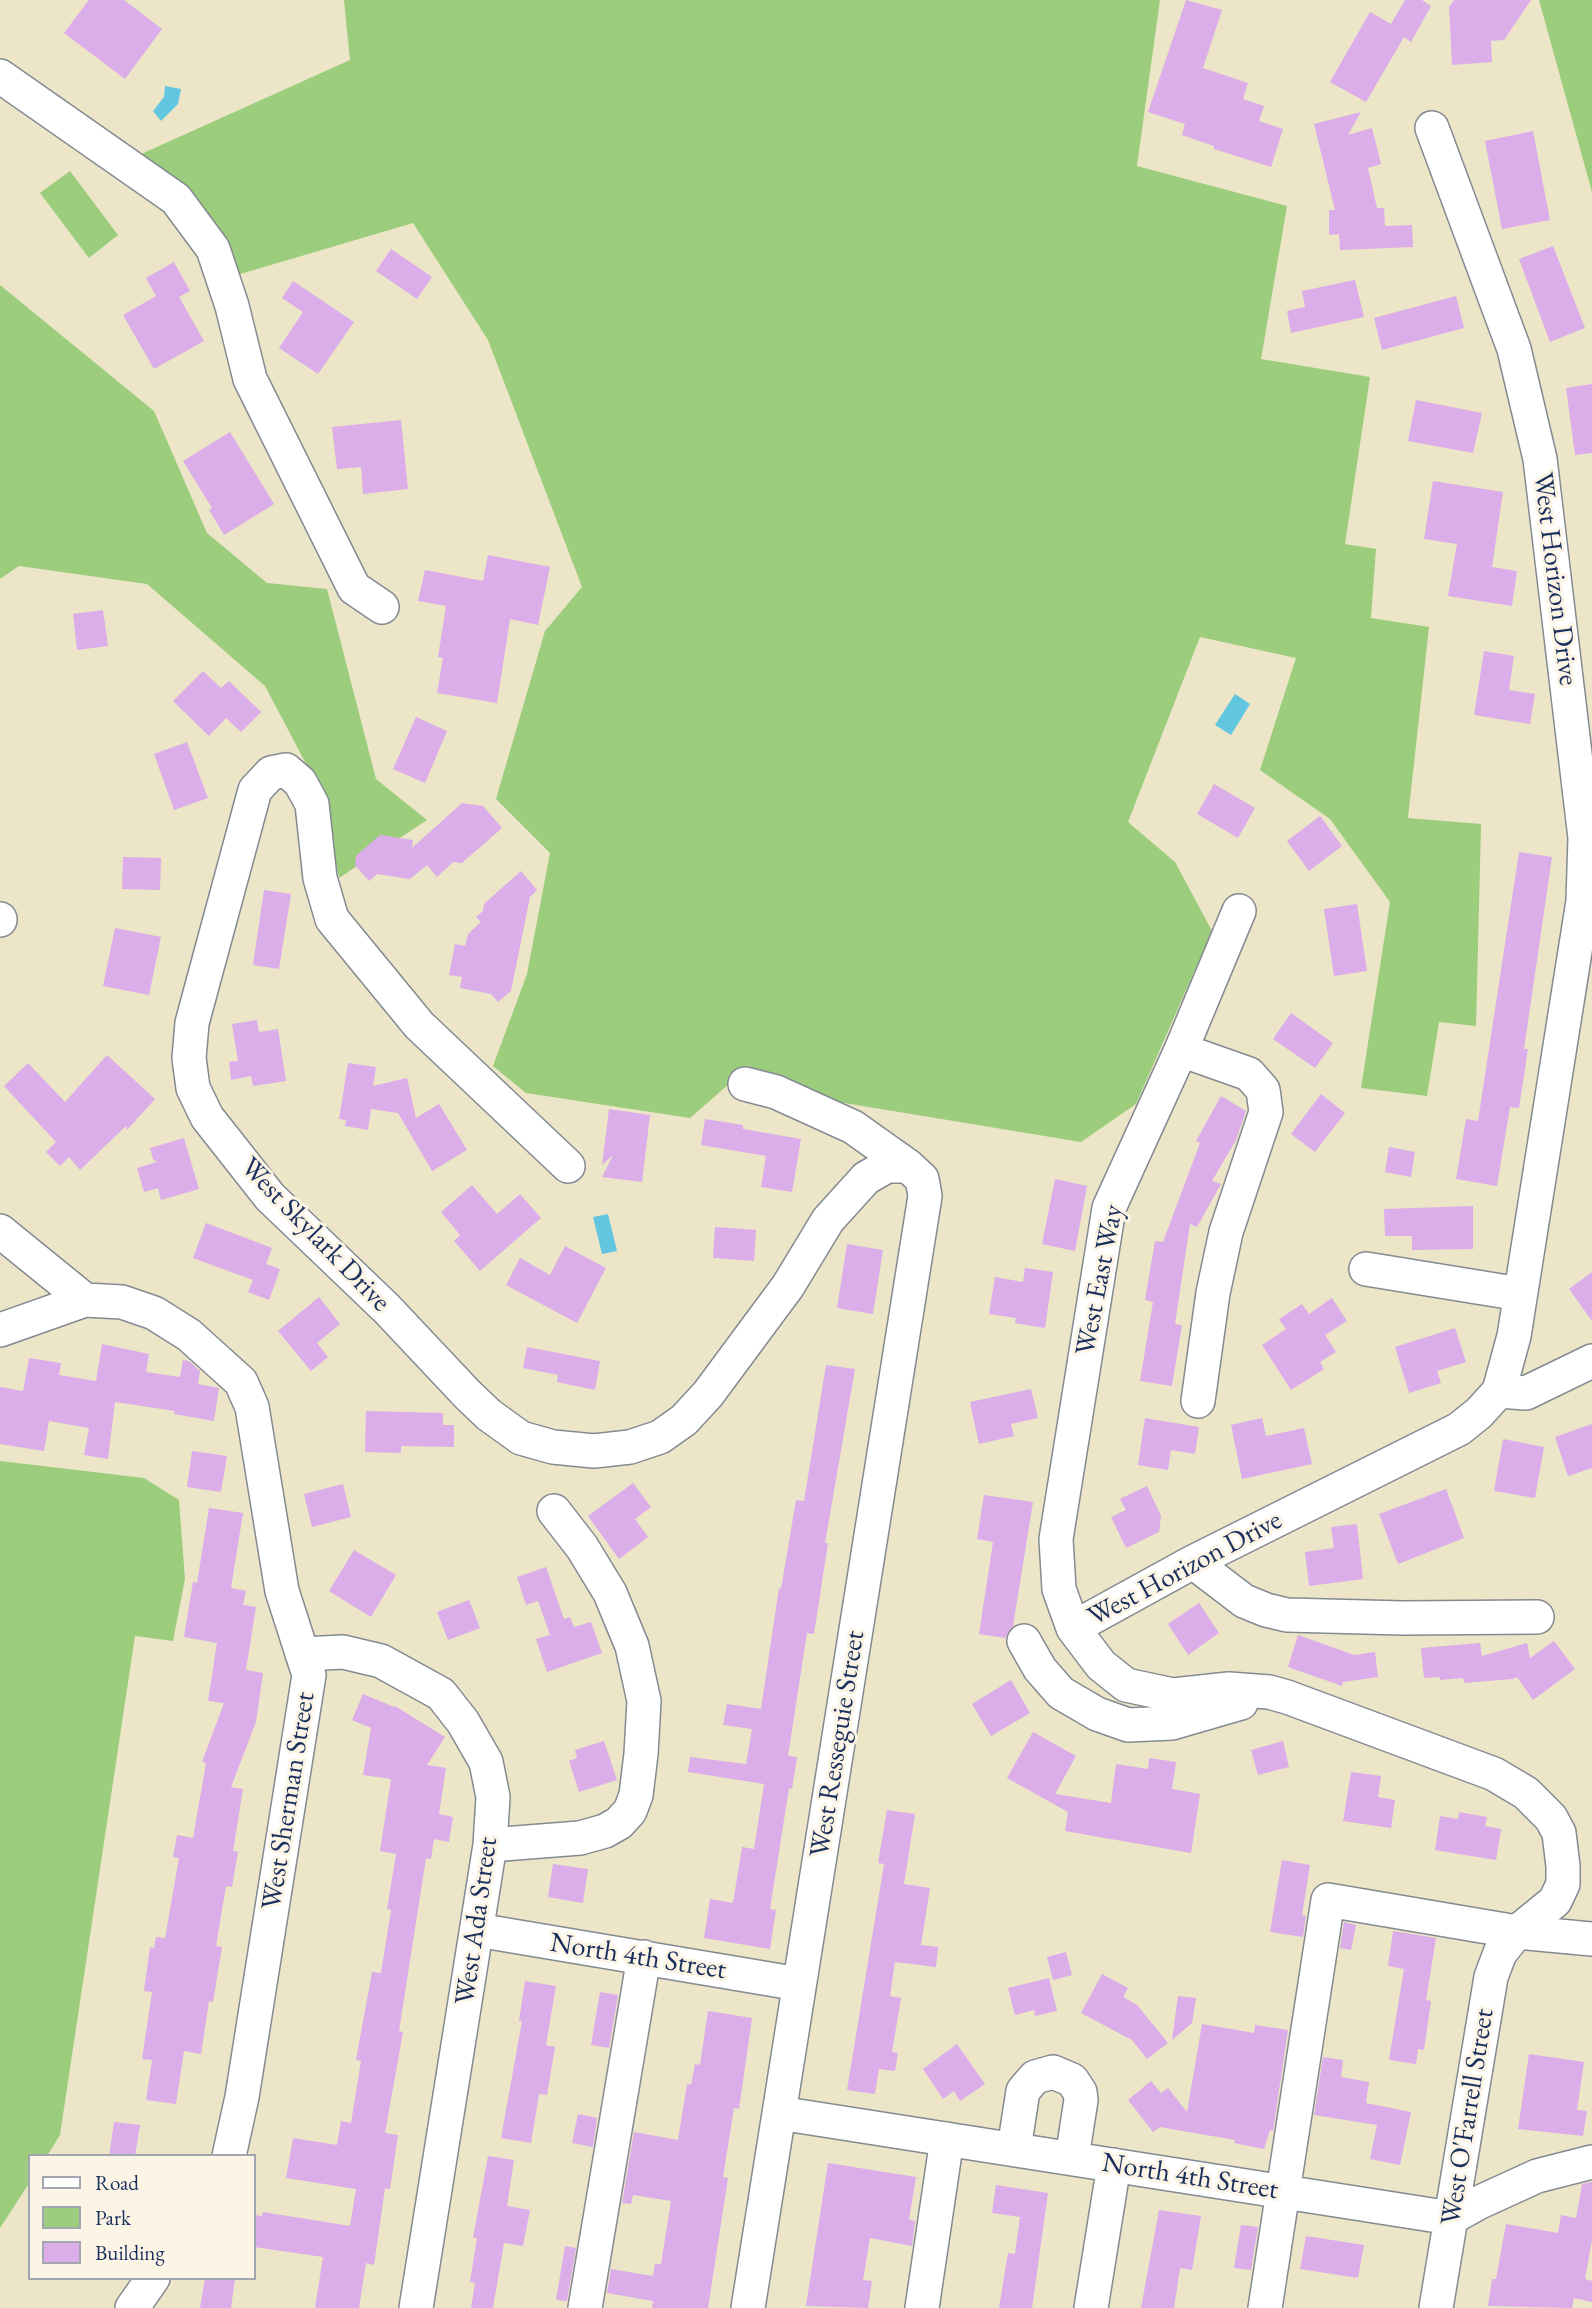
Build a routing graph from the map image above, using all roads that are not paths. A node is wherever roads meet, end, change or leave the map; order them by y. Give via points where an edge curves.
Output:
1 (0, 76) edge
2 (1432, 128) dead end
3 (382, 607) dead end
4 (1239, 911) dead end
5 (1181, 1050) junction
6 (745, 1084) dead end
7 (568, 1166) dead end
8 (915, 1173) junction
9 (0, 1231) edge
10 (1366, 1269) dead end
11 (1520, 1294) junction
12 (85, 1300) junction
13 (0, 1329) edge
14 (1592, 1361) edge
15 (1499, 1391) junction
16 (1198, 1401) dead end
17 (554, 1511) dead end
18 (1193, 1562) junction
19 (1537, 1617) dead end
20 (1073, 1628) junction
21 (1024, 1641) dead end
22 (302, 1654) junction
23 (1269, 1692) junction
24 (490, 1845) junction
25 (477, 1930) junction
26 (1517, 1932) junction
27 (1592, 1939) edge
28 (644, 1957) junction
29 (799, 1984) junction
30 (779, 2113) junction
31 (947, 2139) junction
32 (1014, 2150) junction
33 (229, 2154) edge
34 (1072, 2158) junction
35 (1592, 2162) edge
36 (1114, 2165) junction
37 (1283, 2192) junction
38 (1451, 2218) junction
39 (152, 2280) edge
40 (132, 2308) edge
41 (416, 2308) edge
42 (585, 2308) edge
43 (748, 2308) edge
44 (922, 2308) edge
45 (1091, 2308) edge
46 (1265, 2308) edge
47 (1436, 2308) edge

1 - 3 street via 176,199 212,249 250,379 354,588
2 - 11 street, West Horizon Drive via 1514,349 1540,459 1585,838 1583,901
4 - 5 street, West East Way
5 - 16 street via 1249,1074 1263,1090 1266,1112 1226,1232
5 - 20 street, West East Way via 1109,1208 1056,1539 1059,1589
6 - 8 street via 776,1092 853,1128
7 - 8 street, West Skylark Drive via 419,1025 332,919 320,878 312,804 300,782 286,770 271,773 255,790 192,1023 189,1058 193,1088 207,1117 270,1197 489,1415 522,1438 594,1451 630,1447 660,1437 708,1394 788,1286 828,1220 866,1178 887,1166
8 - 29 street, West Resseguie Street via 925,1196
9 - 12 street
10 - 11 street
11 - 15 street, West Horizon Drive
12 - 13 street
12 - 22 street, West Sherman Street via 122,1302 155,1313 189,1335 241,1382 251,1407 282,1591
14 - 15 street via 1525,1393
15 - 18 street, West Horizon Drive via 1459,1429
17 - 24 street via 610,1593 632,1646 644,1701 636,1795 631,1811 605,1831 580,1838
18 - 19 street via 1244,1601 1287,1615
18 - 20 street, West Horizon Drive
20 - 23 street, West Horizon Drive via 1101,1665 1126,1685 1172,1695 1229,1689
21 - 23 street via 1061,1693 1128,1726 1172,1723
22 - 24 street, West Ada Street via 343,1651 381,1661 441,1694 486,1762 493,1797
22 - 33 street, West Sherman Street via 309,1675
23 - 26 street, West Horizon Drive via 1494,1774 1526,1793 1559,1833 1563,1884 1556,1901
24 - 25 street, West Ada Street
25 - 28 street, North 4th Street
25 - 41 street, West Ada Street
26 - 27 street
26 - 37 street via 1328,1900
26 - 38 street, West O'Farrell Street via 1500,1953 1491,1977
28 - 29 street, North 4th Street
28 - 42 street
29 - 30 street, West Resseguie Street
30 - 31 street, North 4th Street
30 - 43 street, West Resseguie Street
31 - 32 street, North 4th Street
31 - 44 street
32 - 34 street, North 4th Street
32 - 34 street via 1026,2086 1040,2074 1053,2072 1072,2080 1080,2092
34 - 36 street, North 4th Street
35 - 38 street via 1537,2176
36 - 37 street, North 4th Street
36 - 45 street
37 - 38 street, North 4th Street
37 - 46 street
38 - 47 street, West O'Farrell Street
39 - 40 street

